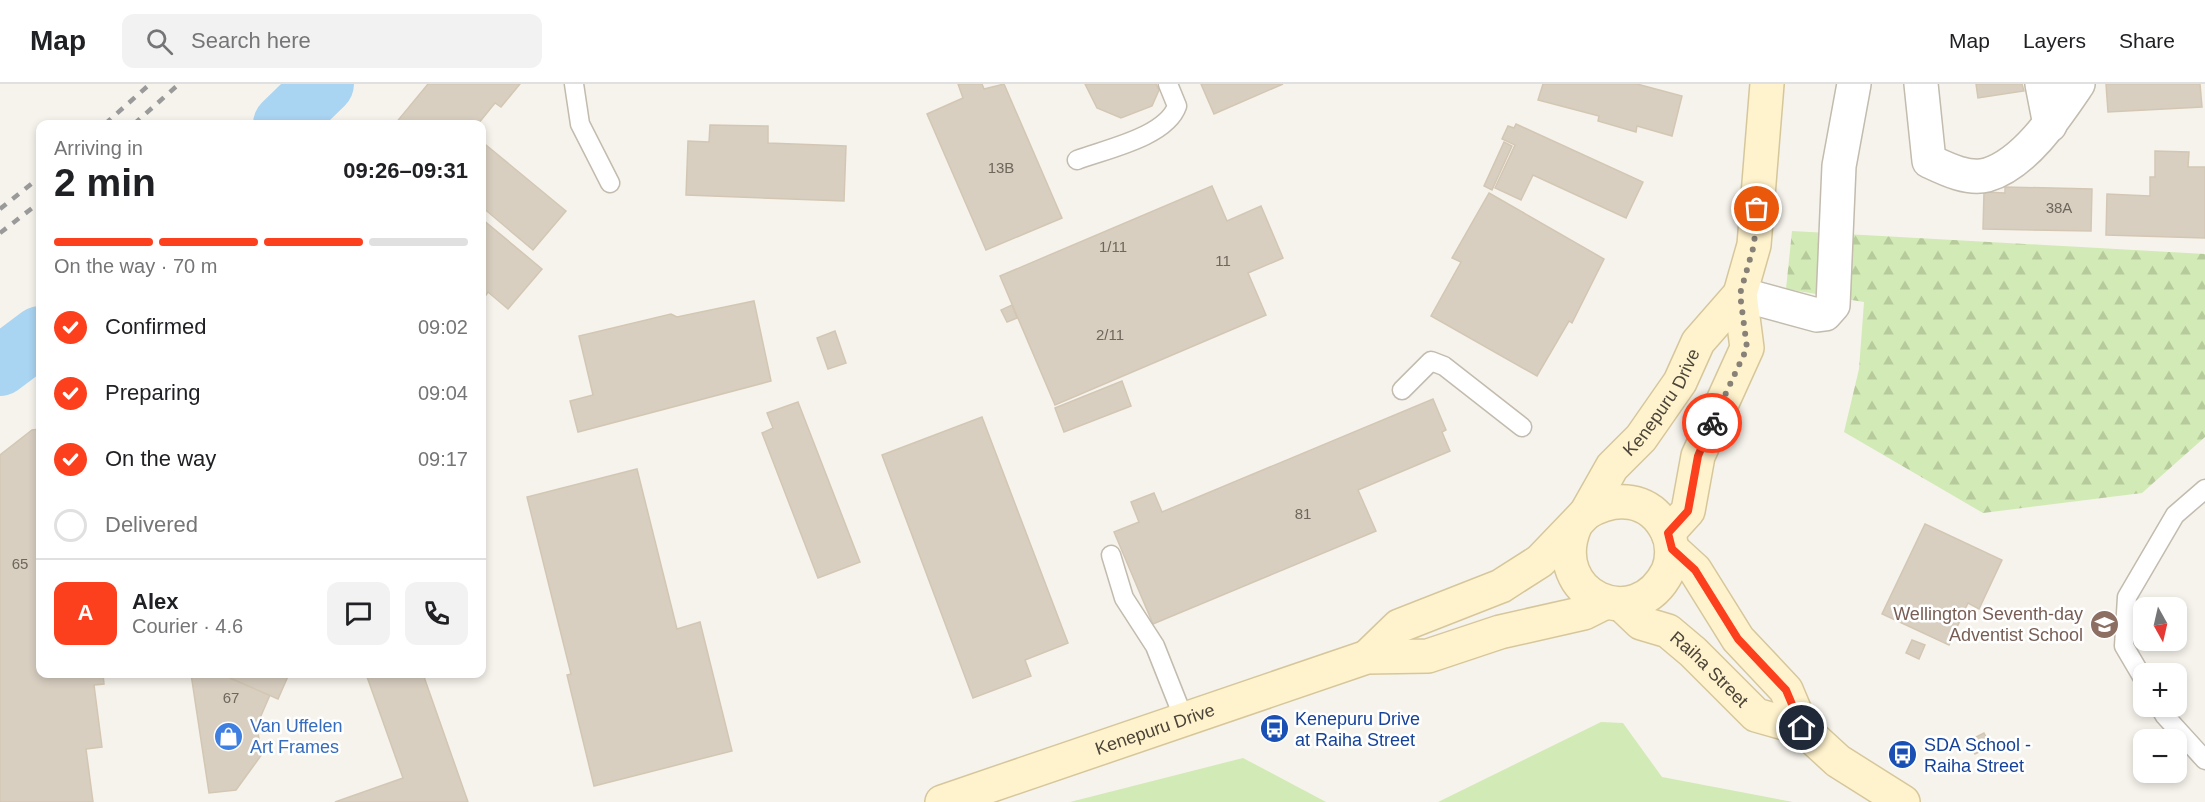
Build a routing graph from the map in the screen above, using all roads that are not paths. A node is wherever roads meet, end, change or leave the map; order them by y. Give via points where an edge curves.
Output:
1 (574, 84) edge
2 (1168, 84) edge
3 (1767, 84) edge
4 (1854, 84) edge
5 (1921, 84) edge
6 (2042, 84) edge
7 (2078, 84) edge
8 (2050, 125) junction
9 (1077, 160) dead end
10 (609, 183) dead end
11 (1740, 294) junction
12 (1402, 390) dead end
13 (1521, 427) dead end
14 (2205, 489) edge
15 (1580, 520) junction
16 (1670, 541) junction
17 (1111, 555) dead end
18 (1614, 603) junction
19 (1367, 657) junction
20 (2134, 663) edge
21 (2165, 717) edge
22 (1184, 719) junction
23 (1802, 728) junction
24 (2205, 760) edge
25 (942, 802) edge
26 (1903, 802) edge

1 - 10 lane via 580,124
2 - 9 lane via 1177,106 1159,130
3 - 11 main road, Kenepuru Drive via 1754,245
4 - 11 street via 1839,166 1833,305 1825,314 1817,315
5 - 8 street via 1929,161 1959,174 1986,175 2011,162
6 - 8 street
7 - 8 street
11 - 15 main road, Kenepuru Drive via 1698,342 1680,382 1641,438 1612,467
11 - 16 main road, Kenepuru Drive via 1747,348 1698,456 1688,511
12 - 13 lane via 1431,361 1444,366
14 - 20 lane via 2175,515 2127,597 2124,646
15 - 16 main road, Kenepuru Drive via 1600,504 1632,502 1660,519
15 - 18 main road, Kenepuru Drive via 1569,541 1573,573 1592,596
15 - 19 main road, Kenepuru Drive via 1540,561 1502,586 1400,626
16 - 18 main road, Kenepuru Drive via 1670,566 1652,593 1637,601
16 - 23 main road, Raiha Street via 1695,570 1738,639 1786,690
17 - 22 lane via 1124,598 1155,646
18 - 19 main road, Kenepuru Drive via 1500,632 1428,656
18 - 23 main road, Raiha Street via 1641,623 1668,631 1756,715
19 - 22 main road, Kenepuru Drive
21 - 24 lane
22 - 25 main road, Kenepuru Drive
23 - 26 main road, Raiha Street via 1838,761

